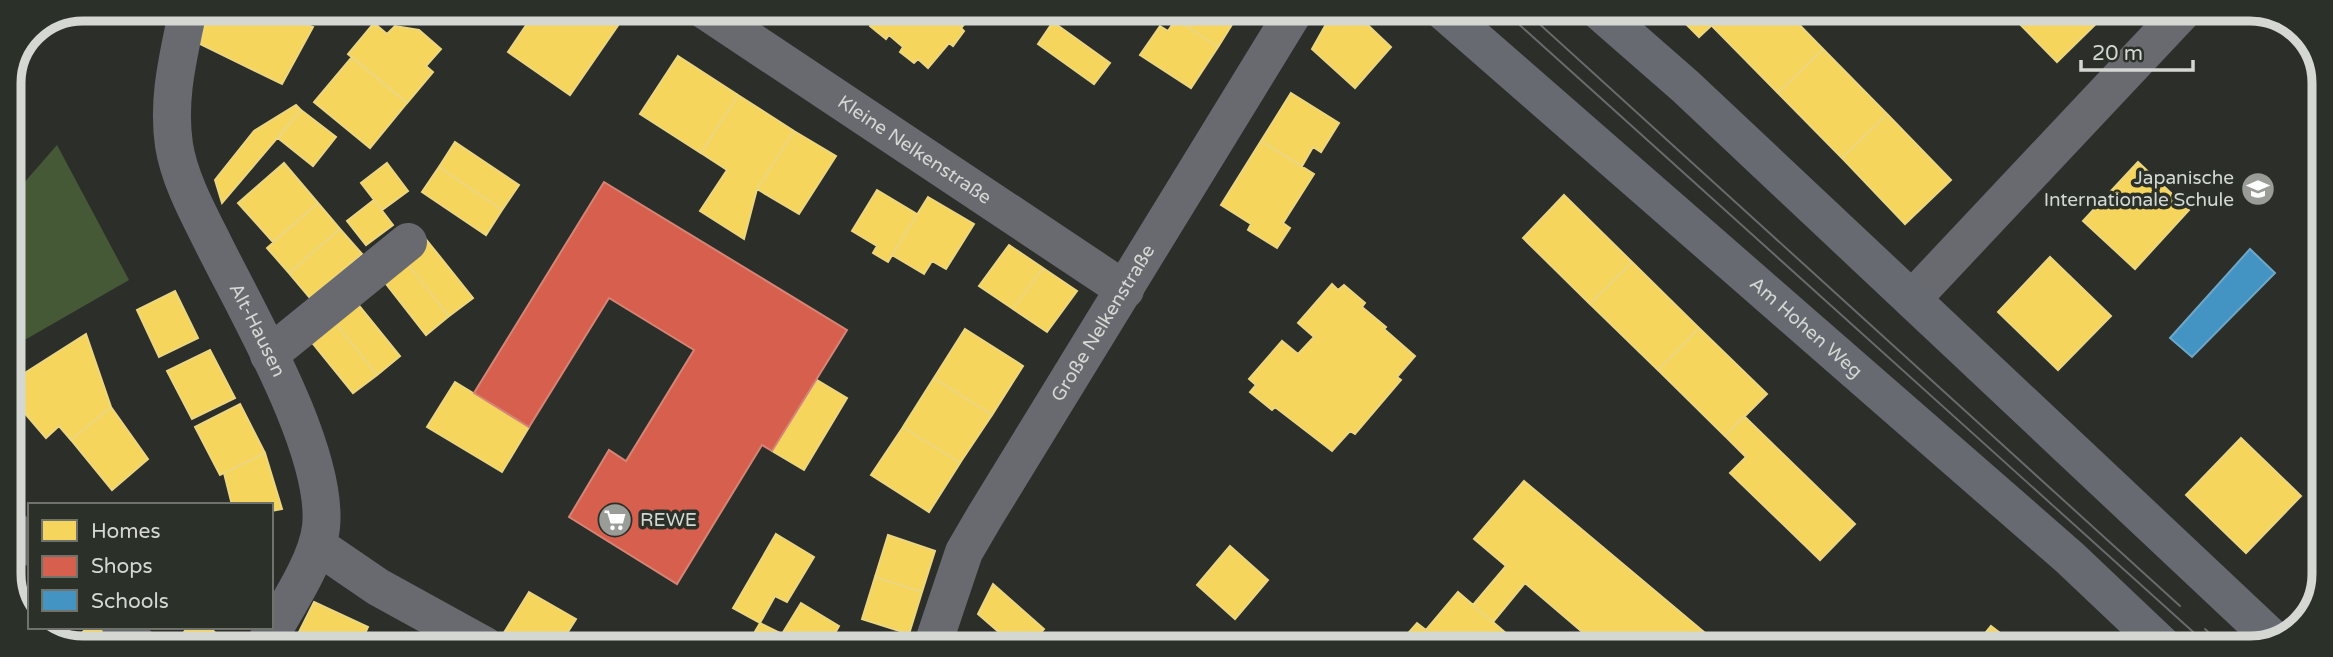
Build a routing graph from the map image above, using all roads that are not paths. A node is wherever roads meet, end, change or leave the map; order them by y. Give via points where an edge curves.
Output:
1 (185, 21) edge
2 (721, 21) edge
3 (1288, 21) edge
4 (1455, 21) edge
5 (1611, 21) edge
6 (2174, 21) edge
7 (408, 242) dead end
8 (1125, 290) junction
9 (1912, 299) junction
10 (269, 355) junction
11 (318, 546) junction
12 (2266, 634) edge
13 (269, 636) edge
14 (467, 636) edge
15 (936, 636) edge
16 (2152, 636) edge

1 - 10 street, Alt-Hausen via 171,85 174,147 199,216
2 - 8 street, Kleine Nelkenstraße
3 - 8 street, Große Nelkenstraße
4 - 16 main road, Am Hohen Weg via 2070,558
5 - 9 main road
6 - 9 street
7 - 10 street
8 - 15 street, Große Nelkenstraße via 964,552
9 - 12 main road
10 - 11 street, Alt-Hausen via 315,473 321,524
11 - 13 street, Alt-Hausen
11 - 14 street via 378,587

